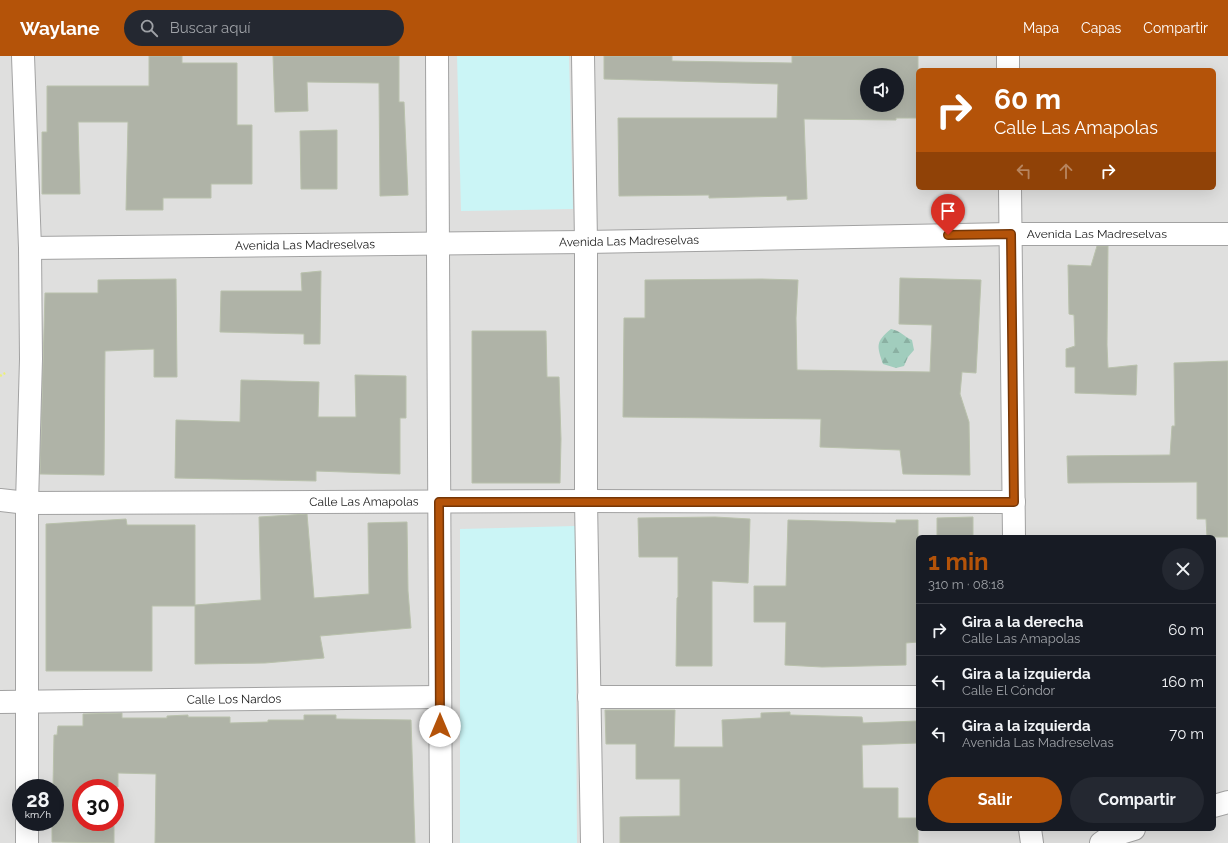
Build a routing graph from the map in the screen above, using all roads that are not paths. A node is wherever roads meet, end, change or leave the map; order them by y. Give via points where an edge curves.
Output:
1 (23, 56) edge
2 (437, 56) edge
3 (583, 56) edge
4 (1008, 56) edge
5 (1008, 68) edge
6 (1010, 190) edge
7 (1011, 234) junction
8 (1228, 234) edge
9 (586, 242) junction
10 (438, 244) junction
11 (30, 248) junction
12 (0, 500) edge
13 (586, 501) junction
14 (439, 502) junction
15 (1014, 502) junction
16 (27, 503) junction
17 (1014, 535) edge
18 (440, 696) junction
19 (589, 697) junction
20 (916, 697) edge
21 (0, 702) edge
22 (27, 702) junction
23 (27, 779) edge
24 (1228, 802) edge
25 (1216, 805) edge
26 (27, 831) edge
27 (1030, 831) edge
28 (1127, 831) edge
29 (27, 843) edge
30 (441, 843) edge
31 (592, 843) edge
32 (1032, 843) edge
33 (1101, 843) edge

1 - 11 street
2 - 10 street
3 - 9 street
4 - 5 street
6 - 7 street
7 - 8 street, Avenida Las Madreselvas
7 - 9 street, Avenida Las Madreselvas
7 - 15 street
9 - 10 street, Avenida Las Madreselvas
9 - 13 street
10 - 11 street, Avenida Las Madreselvas
10 - 14 street
11 - 16 street via 31,359
12 - 16 street, Calle Las Amapolas
13 - 14 street, Calle Las Amapolas
13 - 15 street, Calle Las Amapolas
13 - 19 street
14 - 16 street, Calle Las Amapolas
14 - 18 street
15 - 17 street
16 - 22 street
18 - 22 street, Calle Los Nardos
18 - 30 street
19 - 20 street
19 - 31 street
21 - 22 street, Calle Los Nardos
22 - 23 street
24 - 25 street
26 - 29 street
27 - 32 street
28 - 33 street via 1111,836

